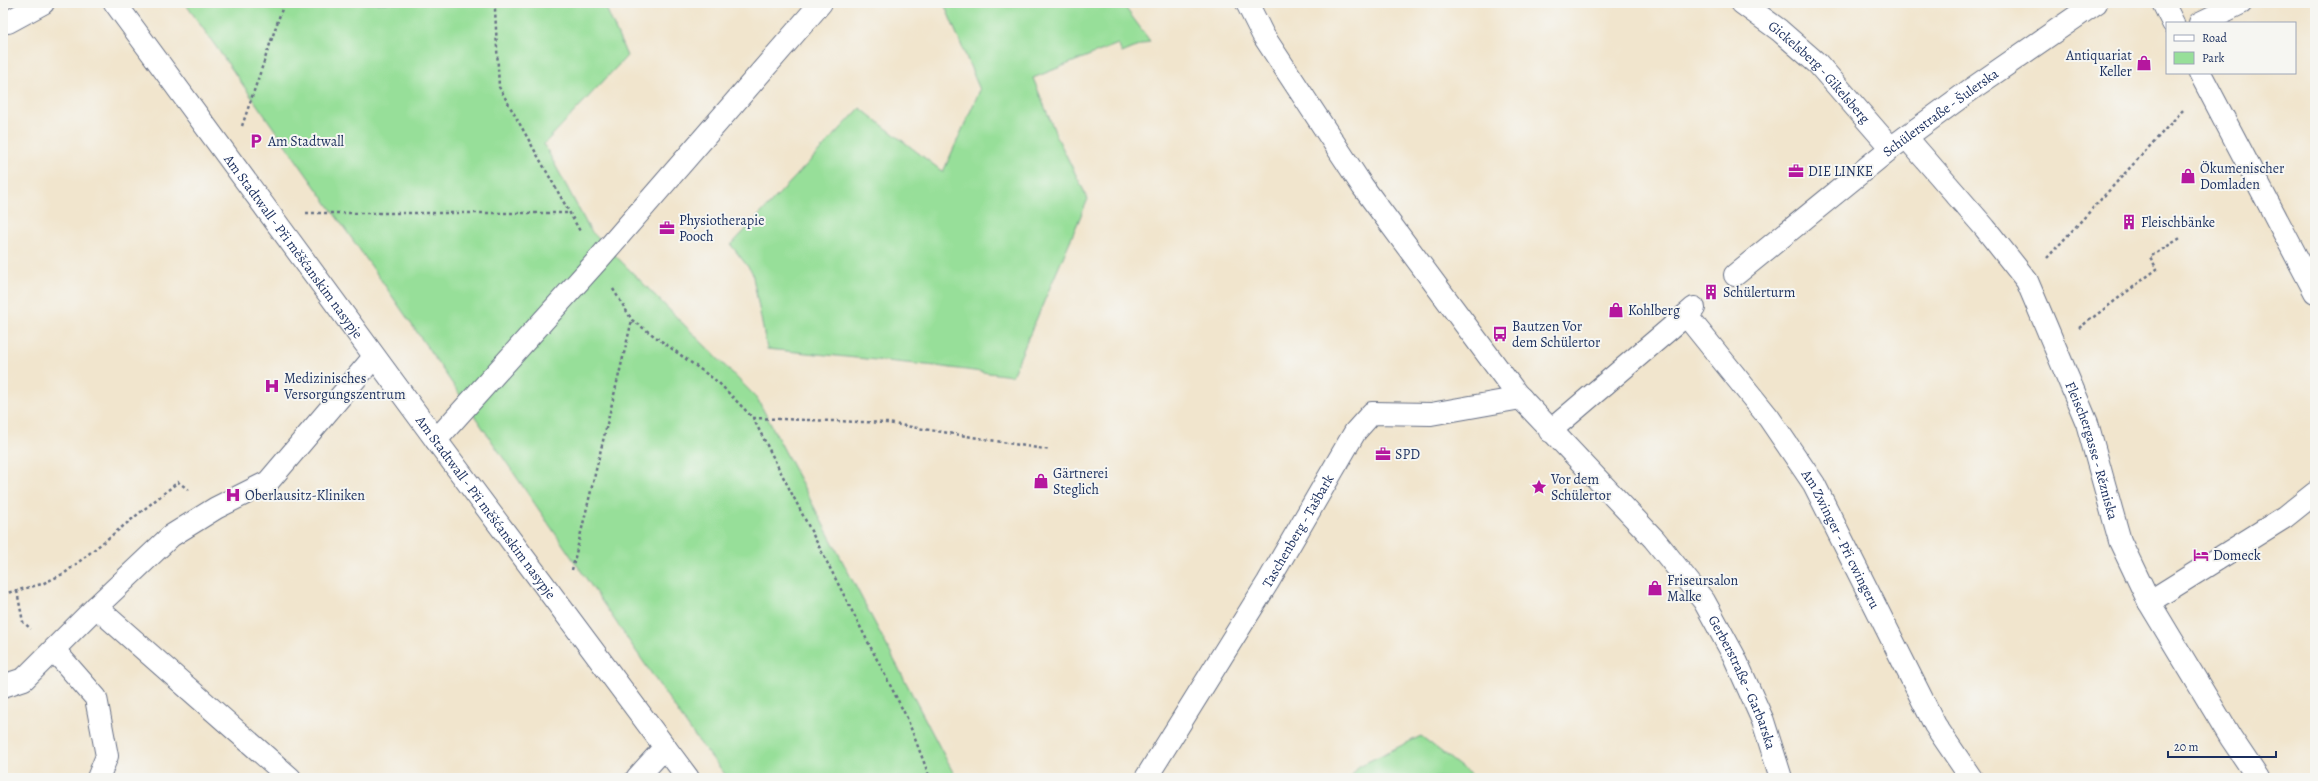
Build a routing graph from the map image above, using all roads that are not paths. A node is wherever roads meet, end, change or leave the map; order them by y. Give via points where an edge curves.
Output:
1 (44, 3) edge
2 (115, 3) edge
3 (821, 3) edge
4 (1247, 3) edge
5 (1742, 3) edge
6 (2096, 3) edge
7 (2163, 3) edge
8 (2240, 3) edge
9 (3, 22) edge
10 (2172, 22) edge
11 (2202, 22) edge
12 (2203, 79) edge
13 (1899, 142) junction
14 (1735, 274) dead end
15 (2315, 292) edge
16 (374, 357) junction
17 (1521, 398) junction
18 (1550, 431) junction
19 (436, 440) junction
20 (2315, 493) edge
21 (2149, 602) junction
22 (96, 607) junction
23 (54, 650) junction
24 (3, 686) edge
25 (665, 746) junction
26 (98, 778) edge
27 (290, 778) edge
28 (637, 778) edge
29 (688, 778) edge
30 (1146, 778) edge
31 (1781, 778) edge
32 (1971, 778) edge
33 (2258, 778) edge

1 - 9 street via 8,22
2 - 16 street, Am Stadtwall - Při měšćanskim nasypje
3 - 19 street via 597,262
4 - 17 street, Gerberstraße - Garbarska via 1263,35 1363,187
5 - 13 street, Gickelsberg - Gikelsberg via 1818,64
6 - 13 street, Schülerstraße - Šulerska
7 - 10 street
8 - 11 street
12 - 15 street
13 - 14 street, Schülerstraße - Šulerska
13 - 21 street, Fleischergasse - Rězniska via 1984,228 2027,281 2087,422 2120,541
16 - 19 street, Am Stadtwall - Při měšćanskim nasypje
16 - 22 street via 268,482 216,508 171,536
17 - 18 street, Gerberstraße - Garbarska
17 - 30 street, Taschenberg - Tašbark via 1431,414 1372,413 1355,432 1268,582
18 - 31 street, Gerberstraße - Garbarska via 1654,539 1704,601 1734,656 1760,714
18 - 32 street, Am Zwinger - Při cwingeru via 1690,311 1814,484 1935,725
19 - 25 street, Am Stadtwall - Při měšćanskim nasypje
20 - 21 street via 2285,517
21 - 33 street, Fleischergasse - Rězniska
22 - 23 street
22 - 27 street
23 - 24 street via 24,679
23 - 26 street via 96,698 107,756
25 - 28 street
25 - 29 street, Am Stadtwall - Při měšćanskim nasypje

